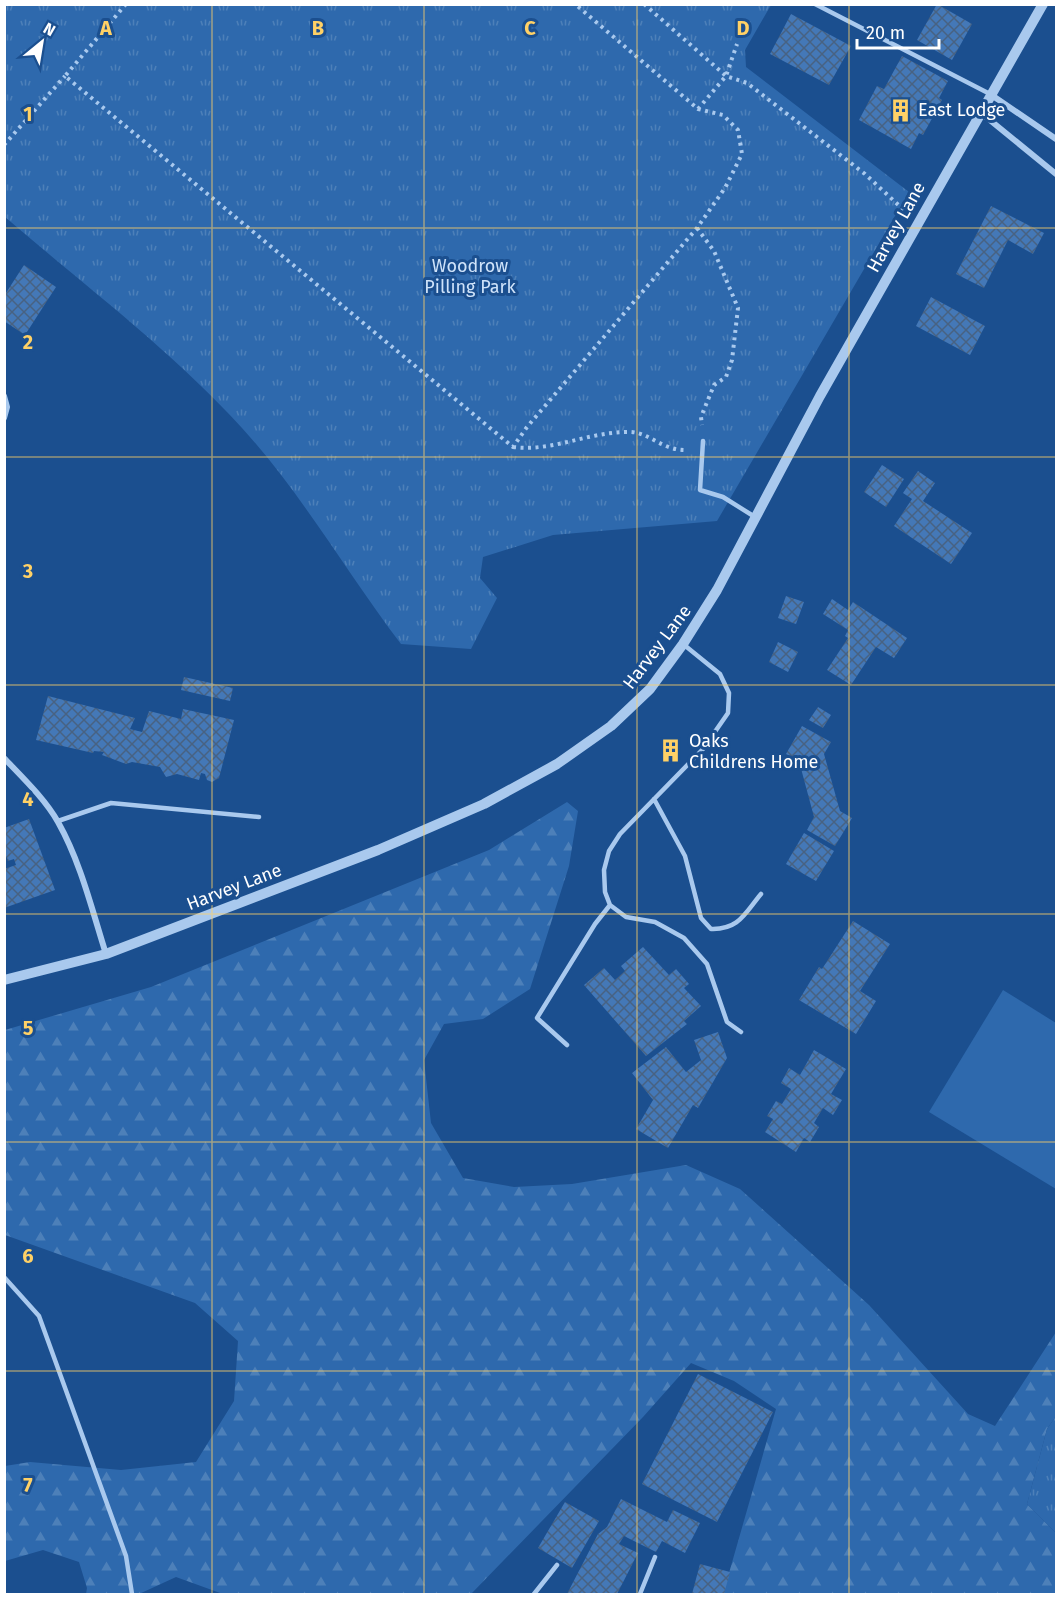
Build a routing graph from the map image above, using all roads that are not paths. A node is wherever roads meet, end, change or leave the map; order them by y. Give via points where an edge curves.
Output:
1 (815, 4) edge
2 (1043, 4) edge
3 (990, 94) junction
4 (980, 112) junction
5 (1056, 139) edge
6 (1056, 174) edge
7 (4, 396) edge
8 (4, 418) edge
9 (703, 441) road end
10 (755, 517) junction
11 (683, 644) junction
12 (4, 758) edge
13 (654, 799) junction
14 (259, 817) dead end
15 (58, 821) junction
16 (761, 894) dead end
17 (610, 905) junction
18 (106, 954) junction
19 (4, 980) edge
20 (741, 1032) dead end
21 (567, 1045) dead end
22 (4, 1278) edge
23 (655, 1557) dead end
24 (557, 1565) dead end
25 (132, 1594) edge
26 (534, 1594) edge
27 (640, 1594) edge

1 - 3 lane
2 - 3 street, Harvey Lane
3 - 4 street, Harvey Lane
3 - 5 street
4 - 6 street
4 - 10 street, Harvey Lane
7 - 8 street
9 - 10 lane via 700,490 723,497
10 - 11 street, Harvey Lane
11 - 13 lane via 720,674 729,693 728,713 703,749
11 - 18 street, Harvey Lane via 650,689 611,726 556,764 495,798 378,849
12 - 15 street
13 - 16 lane via 685,856 701,918 711,929 725,930 737,923
13 - 17 lane via 609,850 604,870
14 - 15 lane via 111,803
15 - 18 street via 77,862
17 - 20 lane via 626,917 655,922 684,938 707,964 726,1022
17 - 21 lane via 537,1018
18 - 19 street, Harvey Lane
22 - 25 lane via 39,1316 126,1557
23 - 27 lane
24 - 26 lane

